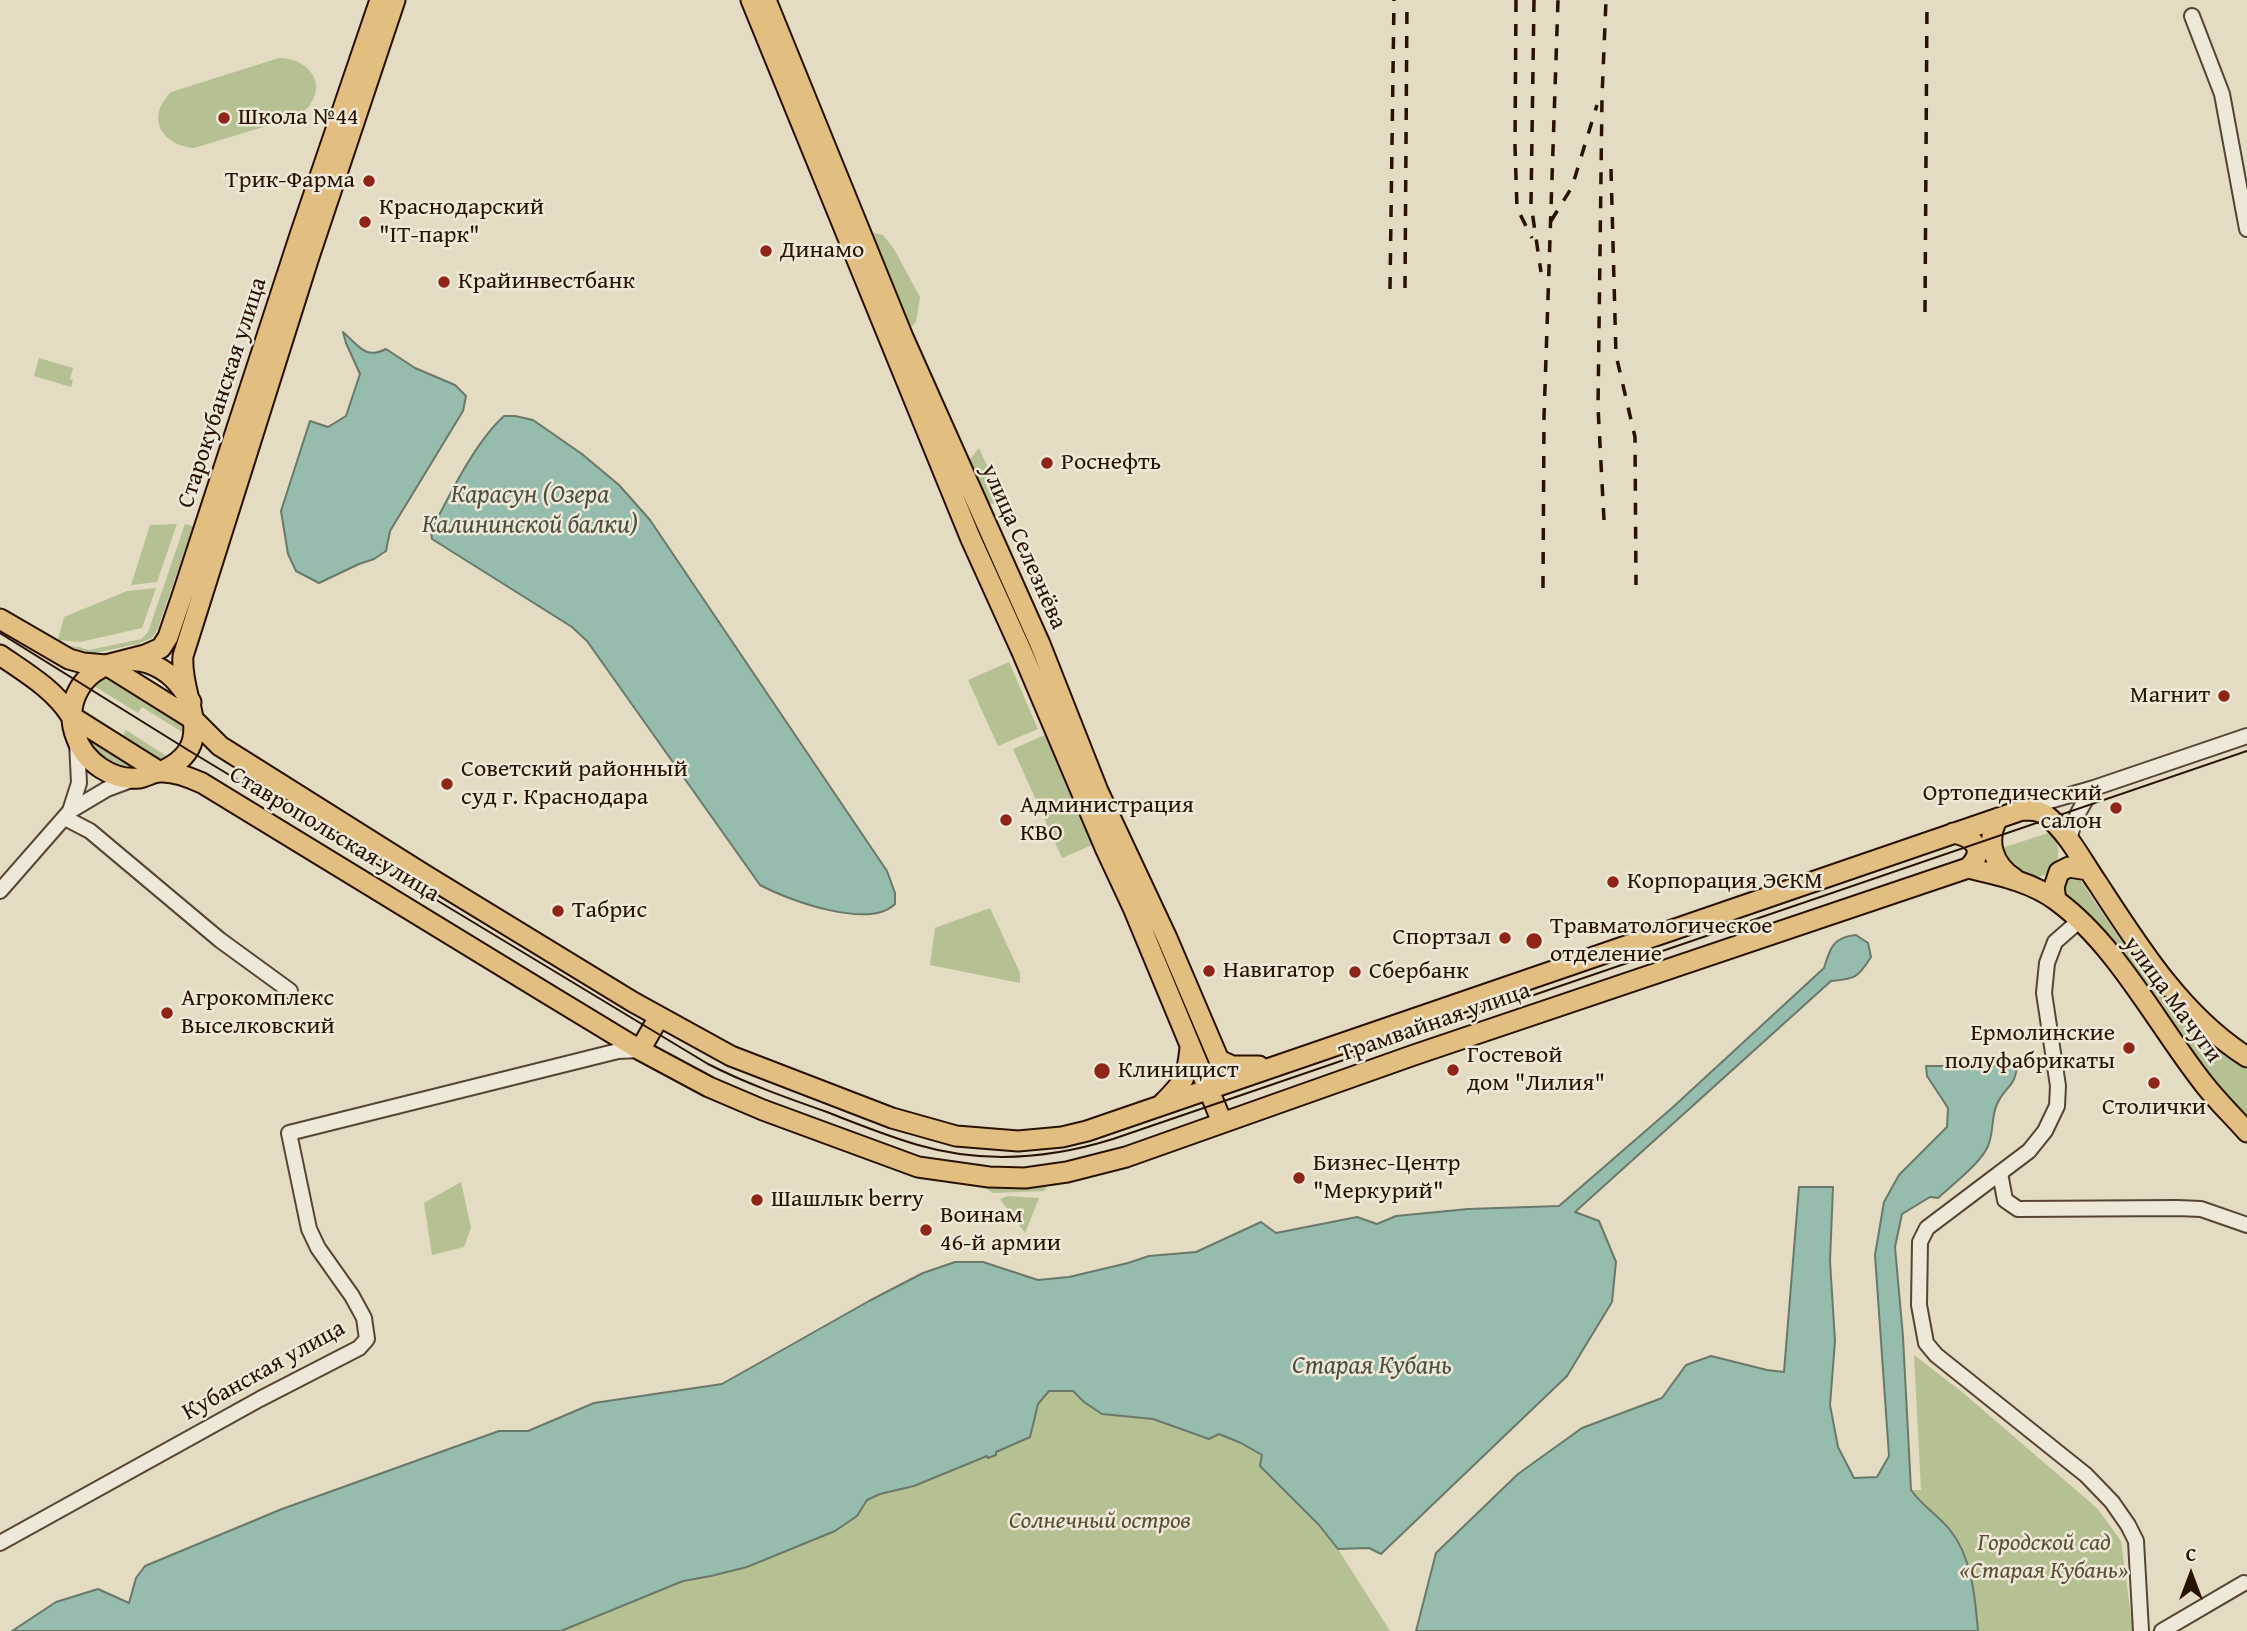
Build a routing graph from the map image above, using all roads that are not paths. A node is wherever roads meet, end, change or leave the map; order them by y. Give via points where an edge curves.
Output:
1 (380, 0) edge
2 (394, 0) edge
3 (758, 3) edge
4 (2192, 16) dead end
5 (2247, 229) edge
6 (0, 619) edge
7 (0, 655) edge
8 (106, 665) junction
9 (192, 711) junction
10 (71, 716) junction
11 (2247, 736) edge
12 (77, 740) junction
13 (160, 772) junction
14 (140, 778) junction
15 (2094, 788) junction
16 (2022, 810) junction
17 (68, 815) junction
18 (1998, 818) junction
19 (1953, 833) junction
20 (2069, 839) junction
21 (1968, 868) junction
22 (2088, 870) junction
23 (2019, 881) junction
24 (0, 891) edge
25 (2056, 900) junction
26 (2080, 920) junction
27 (290, 991) dead end
28 (659, 1017) junction
29 (1191, 1044) junction
30 (640, 1050) junction
31 (2247, 1057) edge
32 (1274, 1066) junction
33 (1208, 1089) junction
34 (1160, 1106) junction
35 (1222, 1122) junction
36 (2247, 1132) edge
37 (1018, 1141) joint
38 (2000, 1172) junction
39 (1025, 1178) joint
40 (2247, 1225) edge
41 (0, 1543) edge
42 (2244, 1583) dead end
43 (2141, 1631) edge
44 (2162, 1631) edge

1 - 8 main road, Старокубанская улица via 168,637 155,651
2 - 9 main road, Старокубанская улица via 183,656
3 - 29 main road, улица Селезнёва via 860,270 970,537
3 - 32 main road, улица Селезнёва via 1219,1059 1231,1066
4 - 5 street via 2222,94
6 - 8 main road, Ставропольская улица via 69,659
7 - 10 main road via 52,692
8 - 9 main road, Ставропольская улица via 148,663 175,679
8 - 10 main road via 82,683
9 - 13 main road via 193,737 188,750
9 - 28 main road, Ставропольская улица via 220,746
10 - 12 main road, Ставропольская улица
10 - 13 main road
11 - 15 street, Трамвайная улица
12 - 14 main road, Ставропольская улица via 106,772
12 - 17 street via 79,783
13 - 14 main road, Ставропольская улица
13 - 30 main road, Ставропольская улица via 202,783
14 - 17 street via 107,789
15 - 16 street, Трамвайная улица
15 - 20 street via 2079,808
16 - 18 main road, Трамвайная улица
16 - 20 main road, улица Мачуги via 2045,814
17 - 24 street
17 - 27 street via 220,940
18 - 19 main road, Трамвайная улица
18 - 23 main road via 1993,854 1997,864
19 - 21 main road via 1969,836 1975,843 1975,861
19 - 32 main road, Трамвайная улица
20 - 22 main road, улица Мачуги
21 - 23 main road, улица Мачуги
21 - 35 main road, Трамвайная улица
22 - 25 main road via 2069,867 2059,872
22 - 31 main road, улица Мачуги via 2192,1012
23 - 25 main road, улица Мачуги
25 - 26 main road, улица Мачуги
26 - 36 main road, улица Мачуги via 2204,1086
26 - 38 street via 2055,942 2043,993 2057,1106 2029,1151
28 - 30 main road
28 - 37 main road, Ставропольская улица via 731,1056 892,1118 956,1136
29 - 33 main road, улица Селезнёва
29 - 34 main road via 1188,1073
30 - 39 main road, Ставропольская улица via 741,1101 918,1167
30 - 41 street, Кубанская улица via 618,1051 289,1133 309,1229 364,1318 367,1339 359,1348
32 - 33 main road, Трамвайная улица
33 - 34 main road, Трамвайная улица
33 - 35 main road, улица Селезнёва
34 - 37 main road, Трамвайная улица via 1087,1131
35 - 39 main road, Трамвайная улица via 1098,1166
38 - 40 street via 2005,1200 2018,1209 2201,1209
38 - 43 street via 1927,1228 1920,1242 1919,1305 1926,1343 1946,1364 2087,1475 2112,1502 2136,1541
42 - 44 street

